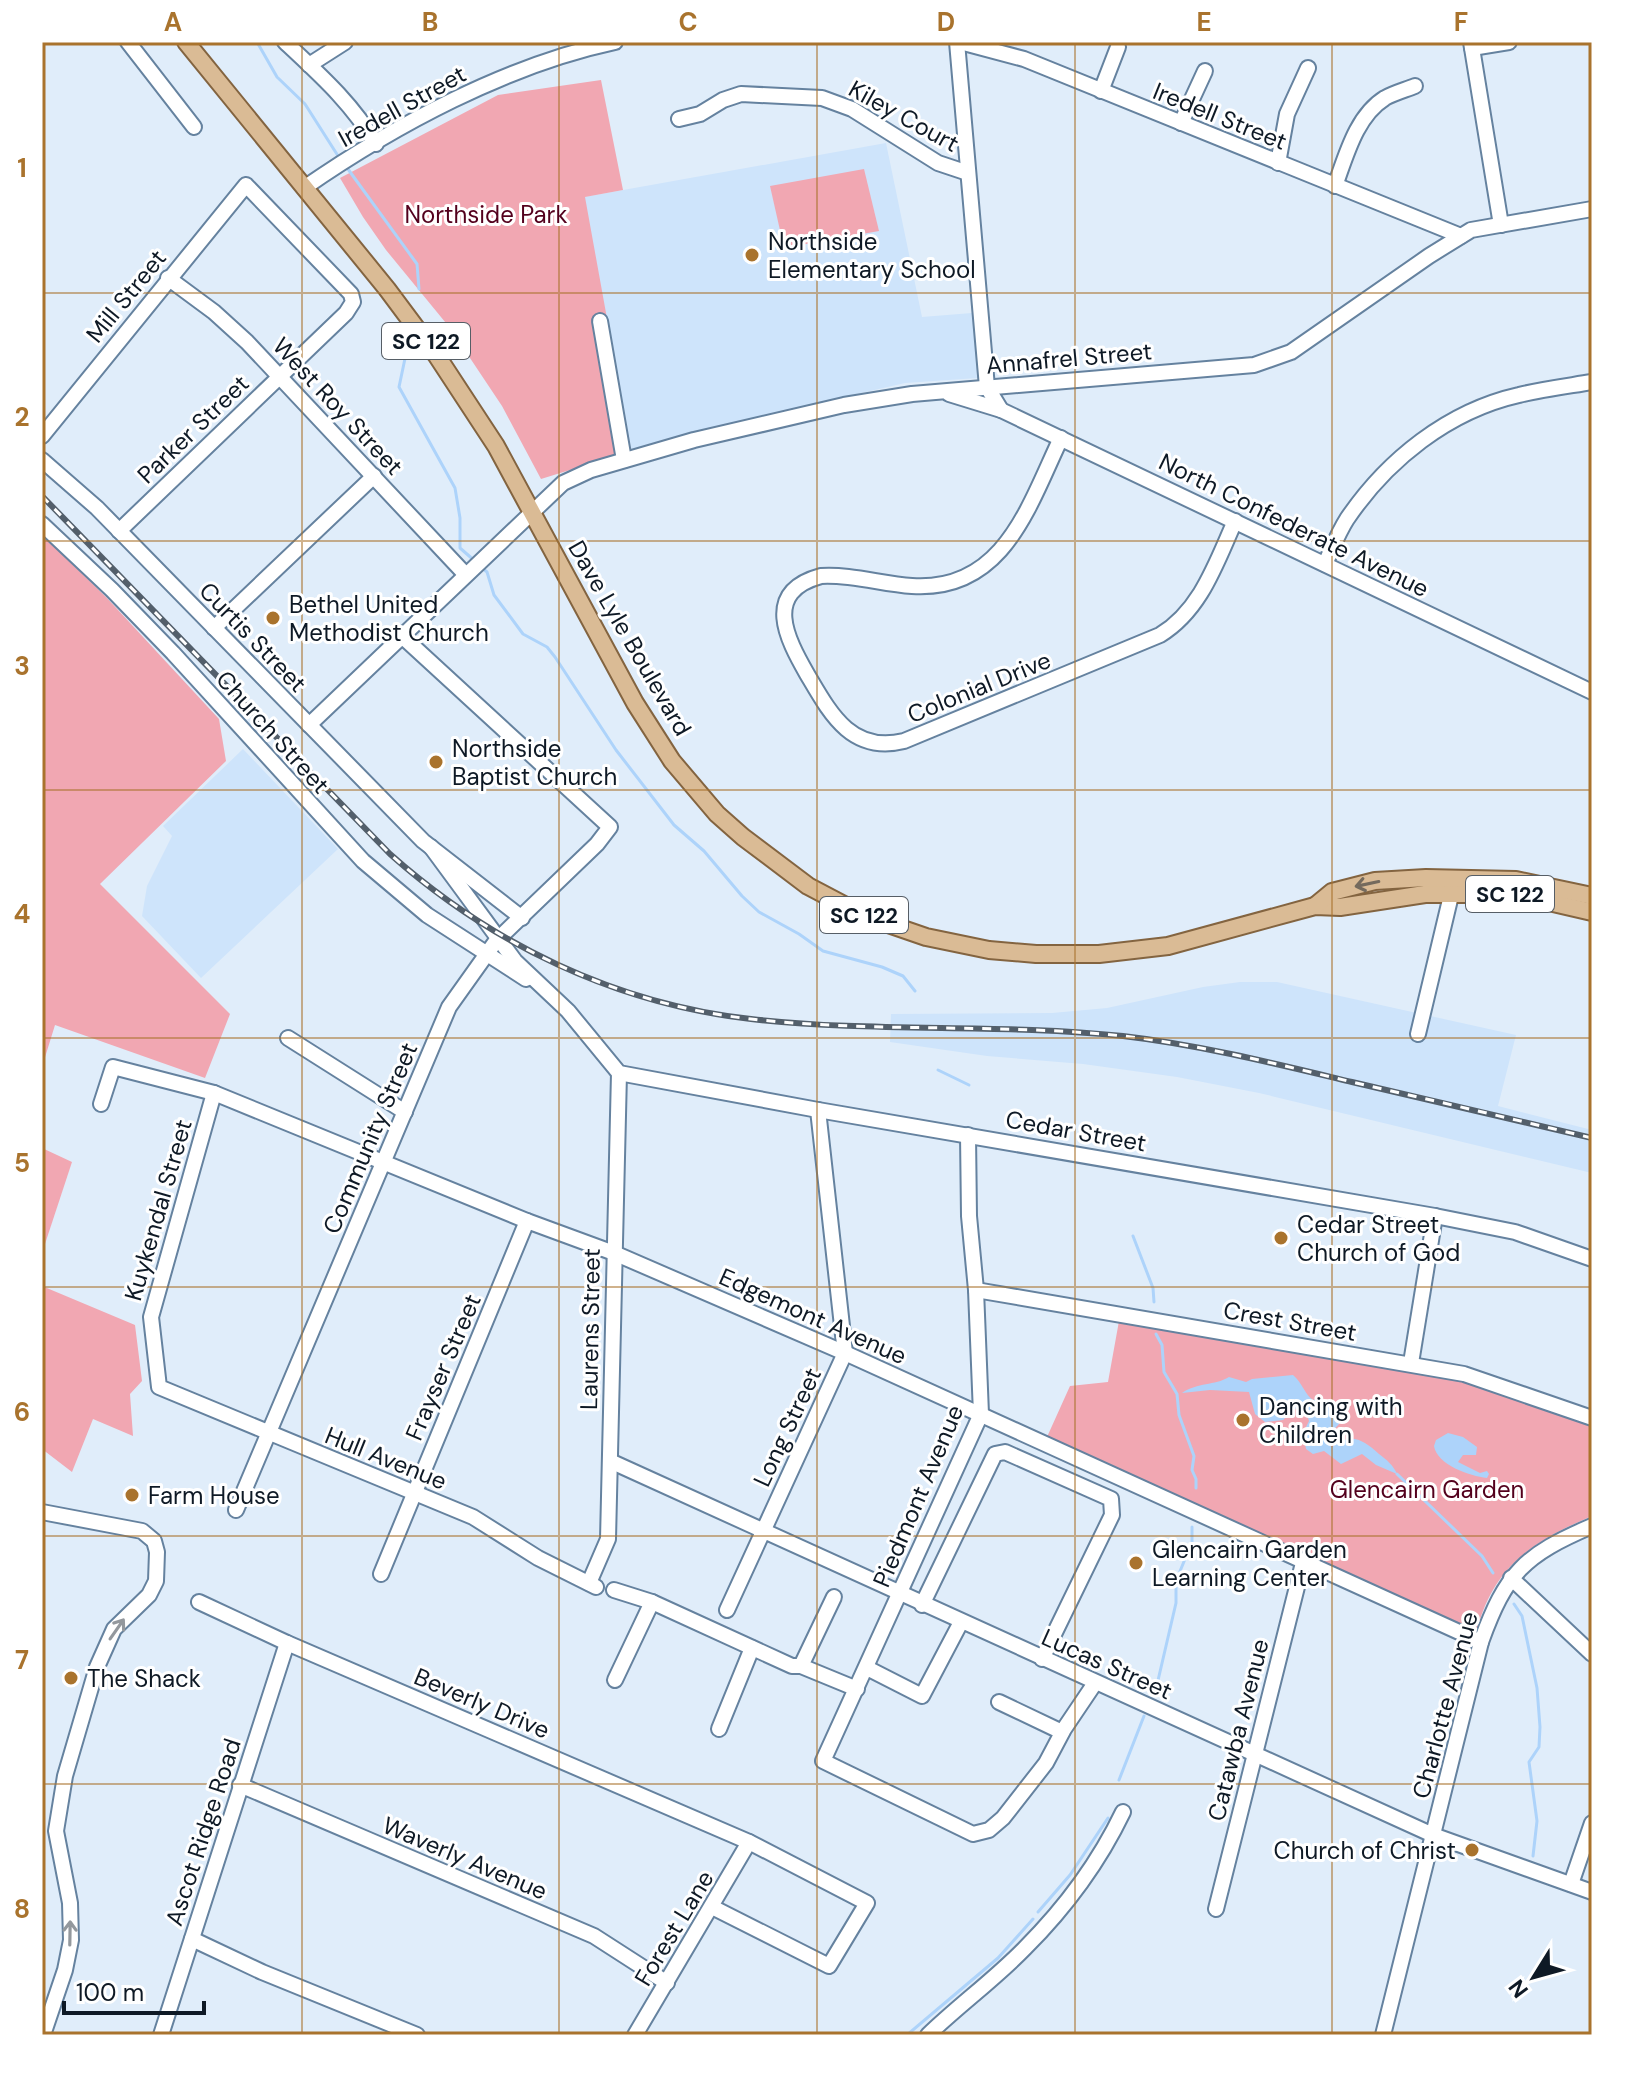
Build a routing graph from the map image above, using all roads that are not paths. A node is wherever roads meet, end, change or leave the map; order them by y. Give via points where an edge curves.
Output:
1 (128, 42) edge
2 (186, 42) edge
3 (285, 42) edge
4 (345, 42) edge
5 (615, 42) edge
6 (958, 42) edge
7 (1509, 42) edge
8 (1471, 45) edge
9 (1118, 47) dead end
10 (309, 65) junction
11 (1308, 68) dead end
12 (1205, 71) dead end
13 (1415, 86) dead end
14 (1101, 91) junction
15 (679, 119) dead end
16 (1181, 123) junction
17 (194, 127) dead end
18 (376, 144) junction
19 (1278, 163) junction
20 (968, 173) junction
21 (1335, 186) junction
22 (304, 188) junction
23 (1592, 209) edge
24 (1501, 225) junction
25 (1461, 236) junction
26 (168, 278) junction
27 (346, 288) joint
28 (600, 321) dead end
29 (279, 376) junction
30 (1592, 382) edge
31 (987, 387) junction
32 (941, 391) junction
33 (1001, 410) junction
34 (42, 436) edge
35 (1061, 438) junction
36 (42, 460) edge
37 (624, 460) junction
38 (374, 476) junction
39 (531, 512) junction
40 (1235, 521) junction
41 (42, 524) edge
42 (119, 531) junction
43 (1325, 564) junction
44 (473, 567) junction
45 (214, 628) junction
46 (403, 637) junction
47 (1592, 692) edge
48 (309, 725) junction
49 (431, 847) junction
50 (1453, 886) junction
51 (1592, 896) edge
52 (1592, 912) edge
53 (522, 918) junction
54 (484, 920) junction
55 (498, 939) junction
56 (467, 942) junction
57 (485, 954) junction
58 (515, 961) junction
59 (541, 987) junction
60 (1418, 1034) dead end
61 (288, 1038) dead end
62 (619, 1073) junction
63 (214, 1093) junction
64 (101, 1104) dead end
65 (818, 1110) junction
66 (405, 1112) junction
67 (968, 1135) junction
68 (384, 1162) junction
69 (1435, 1216) junction
70 (527, 1221) junction
71 (614, 1253) junction
72 (1592, 1259) edge
73 (976, 1290) junction
74 (845, 1353) junction
75 (1411, 1363) junction
76 (159, 1387) joint
77 (981, 1414) junction
78 (1592, 1418) edge
79 (268, 1433) junction
80 (610, 1461) junction
81 (414, 1494) junction
82 (236, 1510) dead end
83 (42, 1512) edge
84 (1592, 1526) edge
85 (764, 1530) junction
86 (1303, 1563) junction
87 (381, 1574) dead end
88 (1511, 1578) junction
89 (592, 1585) joint
90 (614, 1590) dead end
91 (900, 1595) junction
92 (834, 1597) dead end
93 (199, 1602) dead end
94 (652, 1602) junction
95 (922, 1605) junction
96 (727, 1610) dead end
97 (961, 1622) junction
98 (1481, 1642) junction
99 (287, 1643) junction
100 (752, 1648) junction
101 (1592, 1654) edge
102 (1042, 1659) junction
103 (801, 1666) junction
104 (865, 1671) junction
105 (615, 1680) dead end
106 (1095, 1683) junction
107 (857, 1689) junction
108 (999, 1702) dead end
109 (719, 1729) dead end
110 (1062, 1732) junction
111 (1254, 1754) junction
112 (240, 1785) junction
113 (1123, 1812) dead end
114 (1592, 1823) edge
115 (1433, 1835) junction
116 (749, 1842) junction
117 (1571, 1884) junction
118 (1592, 1892) edge
119 (712, 1907) junction
120 (1216, 1909) dead end
121 (192, 1939) junction
122 (667, 1983) junction
123 (383, 2029) edge
124 (43, 2035) edge
125 (161, 2035) edge
126 (417, 2035) edge
127 (635, 2035) edge
128 (928, 2035) edge
129 (1383, 2035) edge

1 - 17 street
2 - 22 main road, Dave Lyle Boulevard / SC 122
3 - 10 street
4 - 10 street
5 - 18 street, Iredell Street via 518,71
6 - 14 street, Iredell Street via 1024,59
6 - 20 street
7 - 8 street
8 - 24 street
9 - 14 street
10 - 18 street via 341,95
11 - 19 street via 1287,114
12 - 16 street
13 - 21 street via 1384,99 1366,116
14 - 16 street, Iredell Street
15 - 20 street, Kiley Court via 741,94 822,98 852,109 938,163
16 - 19 street, Iredell Street
18 - 22 street, Iredell Street
19 - 21 street, Iredell Street
20 - 31 street
21 - 25 street, Iredell Street
22 - 39 main road, Dave Lyle Boulevard / SC 122 via 437,356 496,446
23 - 24 street, Annafrel Street
24 - 25 street, Annafrel Street
25 - 31 street, Annafrel Street via 1291,352 1254,365
26 - 27 street, Mill Street via 246,185
26 - 29 street, West Roy Street via 214,312
26 - 34 street, Mill Street
27 - 29 street, Parker Street via 353,302 346,313
28 - 37 street
29 - 38 street, West Roy Street
29 - 42 street, Parker Street
30 - 43 street via 1489,404 1411,447 1346,521
31 - 32 street, Annafrel Street
31 - 33 street
32 - 33 street, North Confederate Avenue
32 - 37 street, Annafrel Street via 832,407
33 - 35 street, North Confederate Avenue
35 - 40 street, North Confederate Avenue
35 - 40 street, Colonial Drive via 1013,537 971,574 922,587 821,576 794,592 784,614 787,638 834,718 848,731 873,742 904,741 1160,635 1196,602
36 - 42 street, Curtis Street
37 - 39 street, Annafrel Street via 563,483
38 - 44 street, West Roy Street
38 - 45 street
39 - 44 street, Annafrel Street
39 - 50 main road, Dave Lyle Boulevard / SC 122 via 635,703 694,788 769,859 836,902 895,928 989,950 1067,955 1131,951 1315,906 1332,892 1375,881
40 - 43 street, North Confederate Avenue
41 - 56 street, Church Street via 173,653 363,861
42 - 45 street, Curtis Street
43 - 47 street, North Confederate Avenue
44 - 46 street, Annafrel Street
45 - 48 street, Curtis Street
46 - 48 street, Annafrel Street
46 - 53 street, Community Street via 610,827
48 - 49 street, Curtis Street
49 - 53 street, Curtis Street
49 - 54 street, Curtis Street
50 - 51 main road, Dave Lyle Boulevard / SC 122 via 1516,880
50 - 52 main road, Dave Lyle Boulevard / SC 122
50 - 60 street
53 - 55 street, Community Street
54 - 55 street, Curtis Street
54 - 56 street via 480,941
54 - 57 street
55 - 57 street, Community Street
55 - 58 street, Curtis Street
56 - 57 street, Church Street
57 - 58 street via 498,951
57 - 59 street, Church Street
57 - 66 street, Community Street via 449,1007
58 - 59 street, Curtis Street
59 - 62 street, Curtis Street
61 - 66 street
62 - 65 street, Cedar Street
62 - 71 street, Laurens Street
63 - 64 street, Edgemont Avenue via 113,1067
63 - 68 street, Edgemont Avenue
63 - 76 street, Kuykendal Street via 151,1317
65 - 67 street, Cedar Street
65 - 74 street, Long Street
66 - 68 street, Community Street
67 - 69 street, Cedar Street
67 - 73 street, Piedmont Avenue
68 - 70 street, Edgemont Avenue
68 - 79 street, Community Street
69 - 72 street, Cedar Street via 1515,1232
69 - 75 street
70 - 71 street, Edgemont Avenue
70 - 81 street, Frayser Street
71 - 74 street, Edgemont Avenue
71 - 80 street, Laurens Street
73 - 75 street, Crest Street
73 - 77 street, Piedmont Avenue
74 - 77 street, Edgemont Avenue
74 - 85 street, Long Street
75 - 78 street, Crest Street via 1464,1374
76 - 79 street, Hull Avenue
77 - 86 street, Edgemont Avenue
77 - 91 street, Piedmont Avenue
79 - 81 street, Hull Avenue
79 - 82 street, Community Street
80 - 85 street, Lucas Street
80 - 89 street, Laurens Street via 608,1539
81 - 87 street, Frayser Street
81 - 89 street, Hull Avenue via 473,1517
124 -> 83 street via 71,1940 70,1903 56,1831 65,1776 97,1667 114,1629 149,1595 157,1568 154,1541 142,1531
84 - 88 street, Charlotte Avenue via 1543,1549
85 - 91 street, Lucas Street
85 - 96 street, Long Street
86 - 98 street, Edgemont Avenue
86 - 111 street, Catawba Avenue
88 - 98 street, Charlotte Avenue
88 - 101 street
90 - 94 street
91 - 95 street, Lucas Street
91 - 104 street, Piedmont Avenue
92 - 103 street
93 - 99 street, Beverly Drive
94 - 100 street
94 - 105 street
95 - 97 street, Lucas Street
95 - 102 street via 995,1454 1005,1452 1111,1499 1112,1515
97 - 102 street, Lucas Street
97 - 104 street via 922,1696
98 - 115 street, Charlotte Avenue
99 - 112 street, Ascot Ridge Road
99 - 116 street, Beverly Drive
100 - 103 street
100 - 109 street
102 - 106 street, Lucas Street
103 - 107 street
104 - 107 street, Piedmont Avenue
106 - 110 street
106 - 111 street, Lucas Street
107 - 110 street, Piedmont Avenue via 823,1761 973,1834 1003,1818 1046,1763
108 - 110 street
111 - 115 street, Lucas Street
111 - 120 street, Catawba Avenue
112 - 121 street, Ascot Ridge Road
112 - 122 street, Waverly Avenue via 594,1936
113 - 128 street via 1100,1854 1047,1924
114 - 117 street
115 - 117 street, Lucas Street
115 - 129 street, Charlotte Avenue
116 - 119 street, Forest Lane
116 - 119 street, Beverly Drive via 867,1903 829,1966
117 - 118 street, Lucas Street
119 - 122 street, Forest Lane
121 - 123 street
121 - 125 street, Ascot Ridge Road
122 - 127 street, Forest Lane
123 - 126 street

